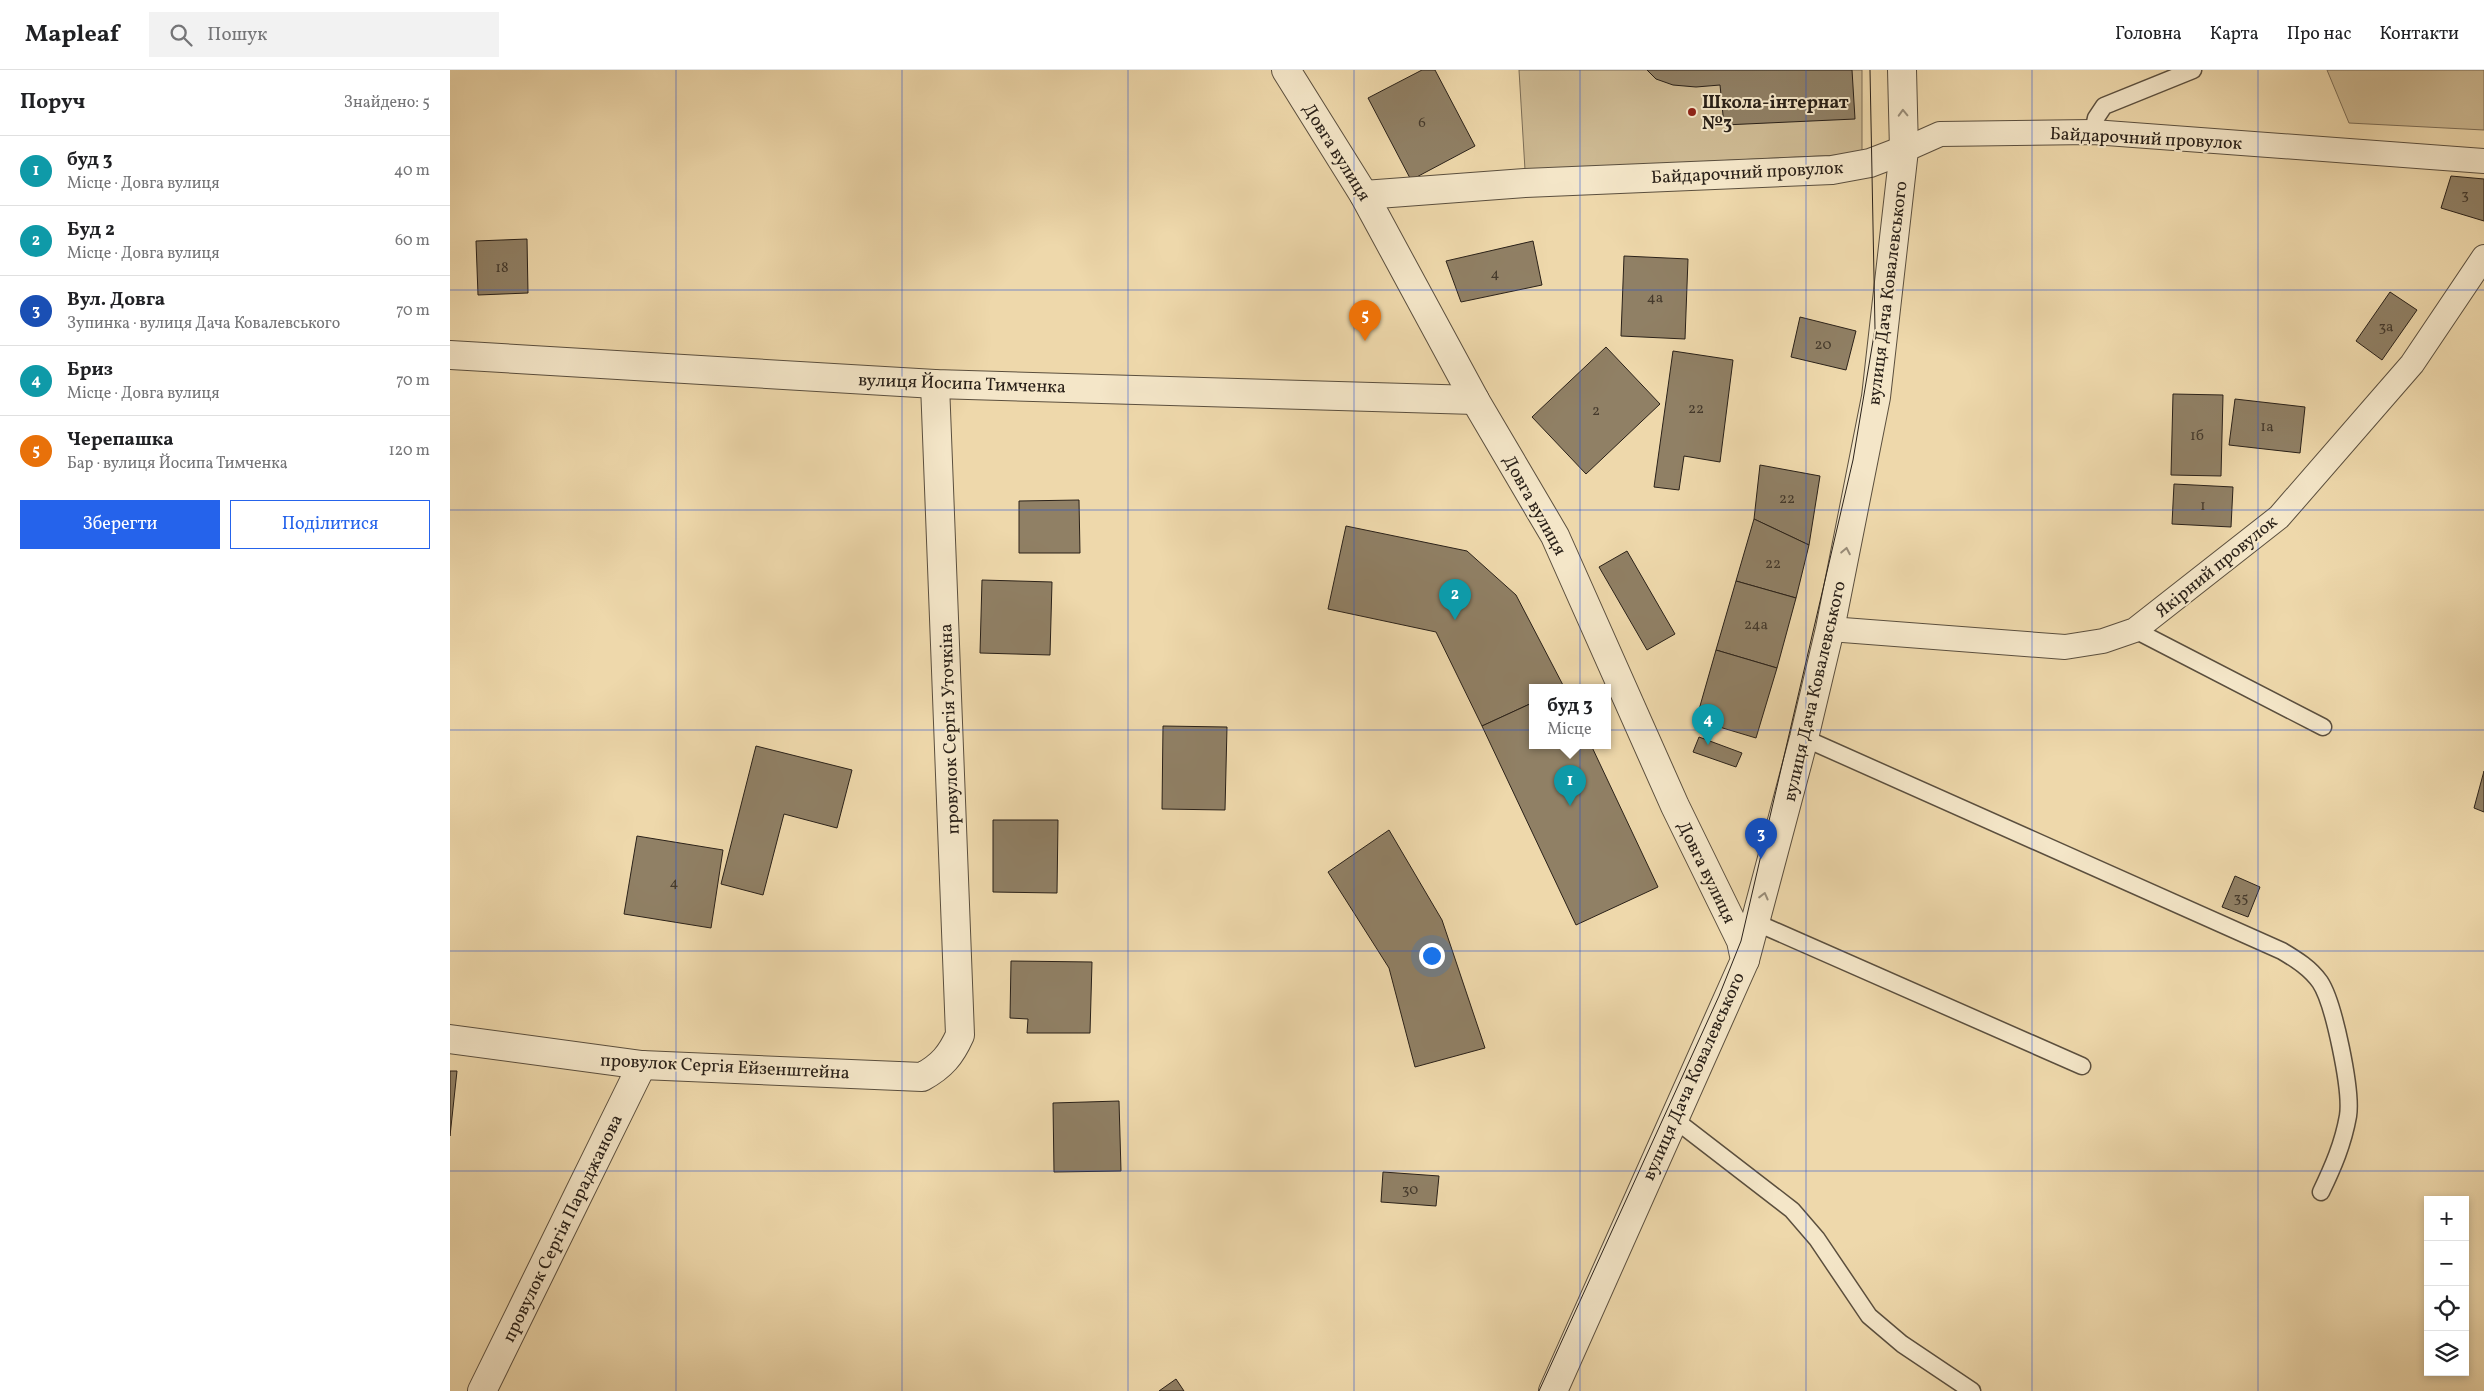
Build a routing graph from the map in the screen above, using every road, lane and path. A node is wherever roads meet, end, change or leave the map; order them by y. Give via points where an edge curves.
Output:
1 (1286, 70) edge
2 (1902, 70) edge
3 (2193, 70) edge
4 (2093, 132) junction
5 (1904, 150) junction
6 (2484, 162) edge
7 (1364, 196) junction
8 (2484, 257) edge
9 (450, 354) edge
10 (935, 384) junction
11 (1475, 400) junction
12 (1830, 629) junction
13 (2135, 630) junction
14 (2323, 727) dead end
15 (1804, 738) junction
16 (1757, 922) junction
17 (1745, 960) junction
18 (450, 1039) edge
19 (642, 1065) junction
20 (2082, 1066) dead end
21 (939, 1067) joint
22 (1674, 1119) junction
23 (2321, 1192) dead end
24 (482, 1391) edge
25 (1554, 1391) edge
26 (1972, 1391) edge

1 - 7 street, Довга вулиця
5 -> 2 street, вулиця Дача Ковалевського
3 - 4 lane via 2104,106 2096,118
4 - 5 street, Байдарочний провулок via 1940,134
4 - 6 street, Байдарочний провулок
5 - 7 street, Байдарочний провулок via 1870,163 1832,170 1525,182
12 -> 5 street, вулиця Дача Ковалевського via 1876,397
7 - 11 street, Довга вулиця
8 - 13 street, Якірний провулок via 2412,364 2279,517
9 - 10 street, вулиця Йосипа Тимченка
10 - 11 street, вулиця Йосипа Тимченка
10 - 21 street, провулок Сергія Уточкіна via 960,1034 952,1053
11 - 17 street, Довга вулиця via 1555,536 1675,806 1741,941
12 - 13 street, Якірний провулок via 2065,647 2103,641
12 - 15 street, вулиця Дача Ковалевського
13 - 14 lane
16 -> 15 street, вулиця Дача Ковалевського
15 - 23 lane via 2282,951 2308,967 2330,1004 2347,1086 2348,1114 2341,1148
16 - 17 street, вулиця Дача Ковалевського
16 - 20 lane
17 - 22 street, вулиця Дача Ковалевського
18 - 19 street, провулок Сергія Ейзенштейна
19 - 21 street, провулок Сергія Ейзенштейна via 922,1077
19 - 24 street, провулок Сергія Параджанова
22 - 25 street, вулиця Дача Ковалевського
22 - 26 lane via 1792,1210 1817,1239 1869,1316 1902,1344

